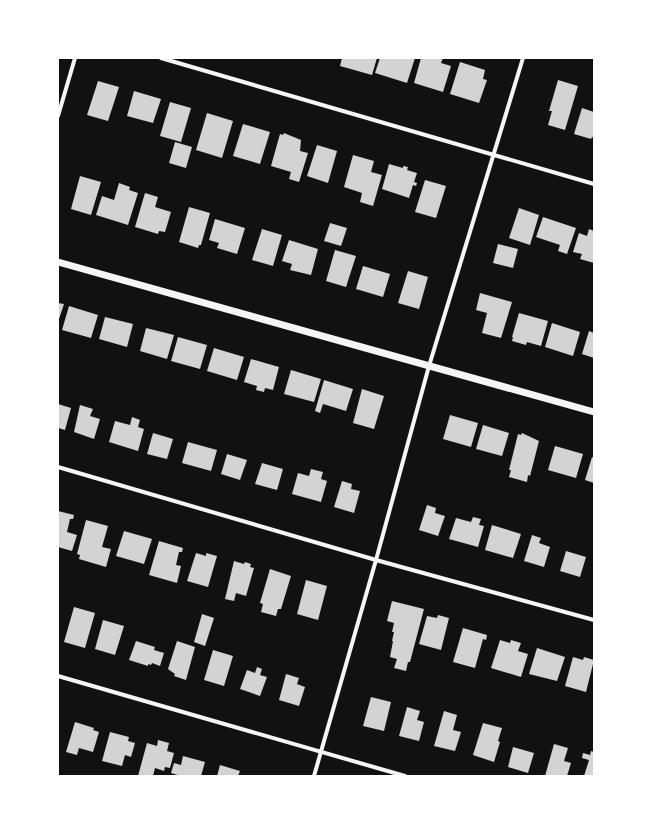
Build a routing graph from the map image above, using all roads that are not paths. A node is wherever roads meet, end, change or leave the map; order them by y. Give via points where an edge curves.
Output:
1 (75, 58) edge
2 (161, 58) edge
3 (523, 58) edge
4 (58, 116) edge
5 (494, 154) junction
6 (594, 184) edge
7 (58, 262) edge
8 (430, 366) junction
9 (594, 412) edge
10 (58, 467) edge
11 (376, 560) junction
12 (594, 620) edge
13 (58, 676) edge
14 (321, 752) junction
15 (314, 776) edge
16 (405, 776) edge

1 - 4 street
2 - 5 street
3 - 5 street
5 - 6 street
5 - 8 street
7 - 8 street
8 - 9 street
8 - 11 street
10 - 11 street
11 - 12 street
11 - 14 street
13 - 14 street
14 - 15 street
14 - 16 street

